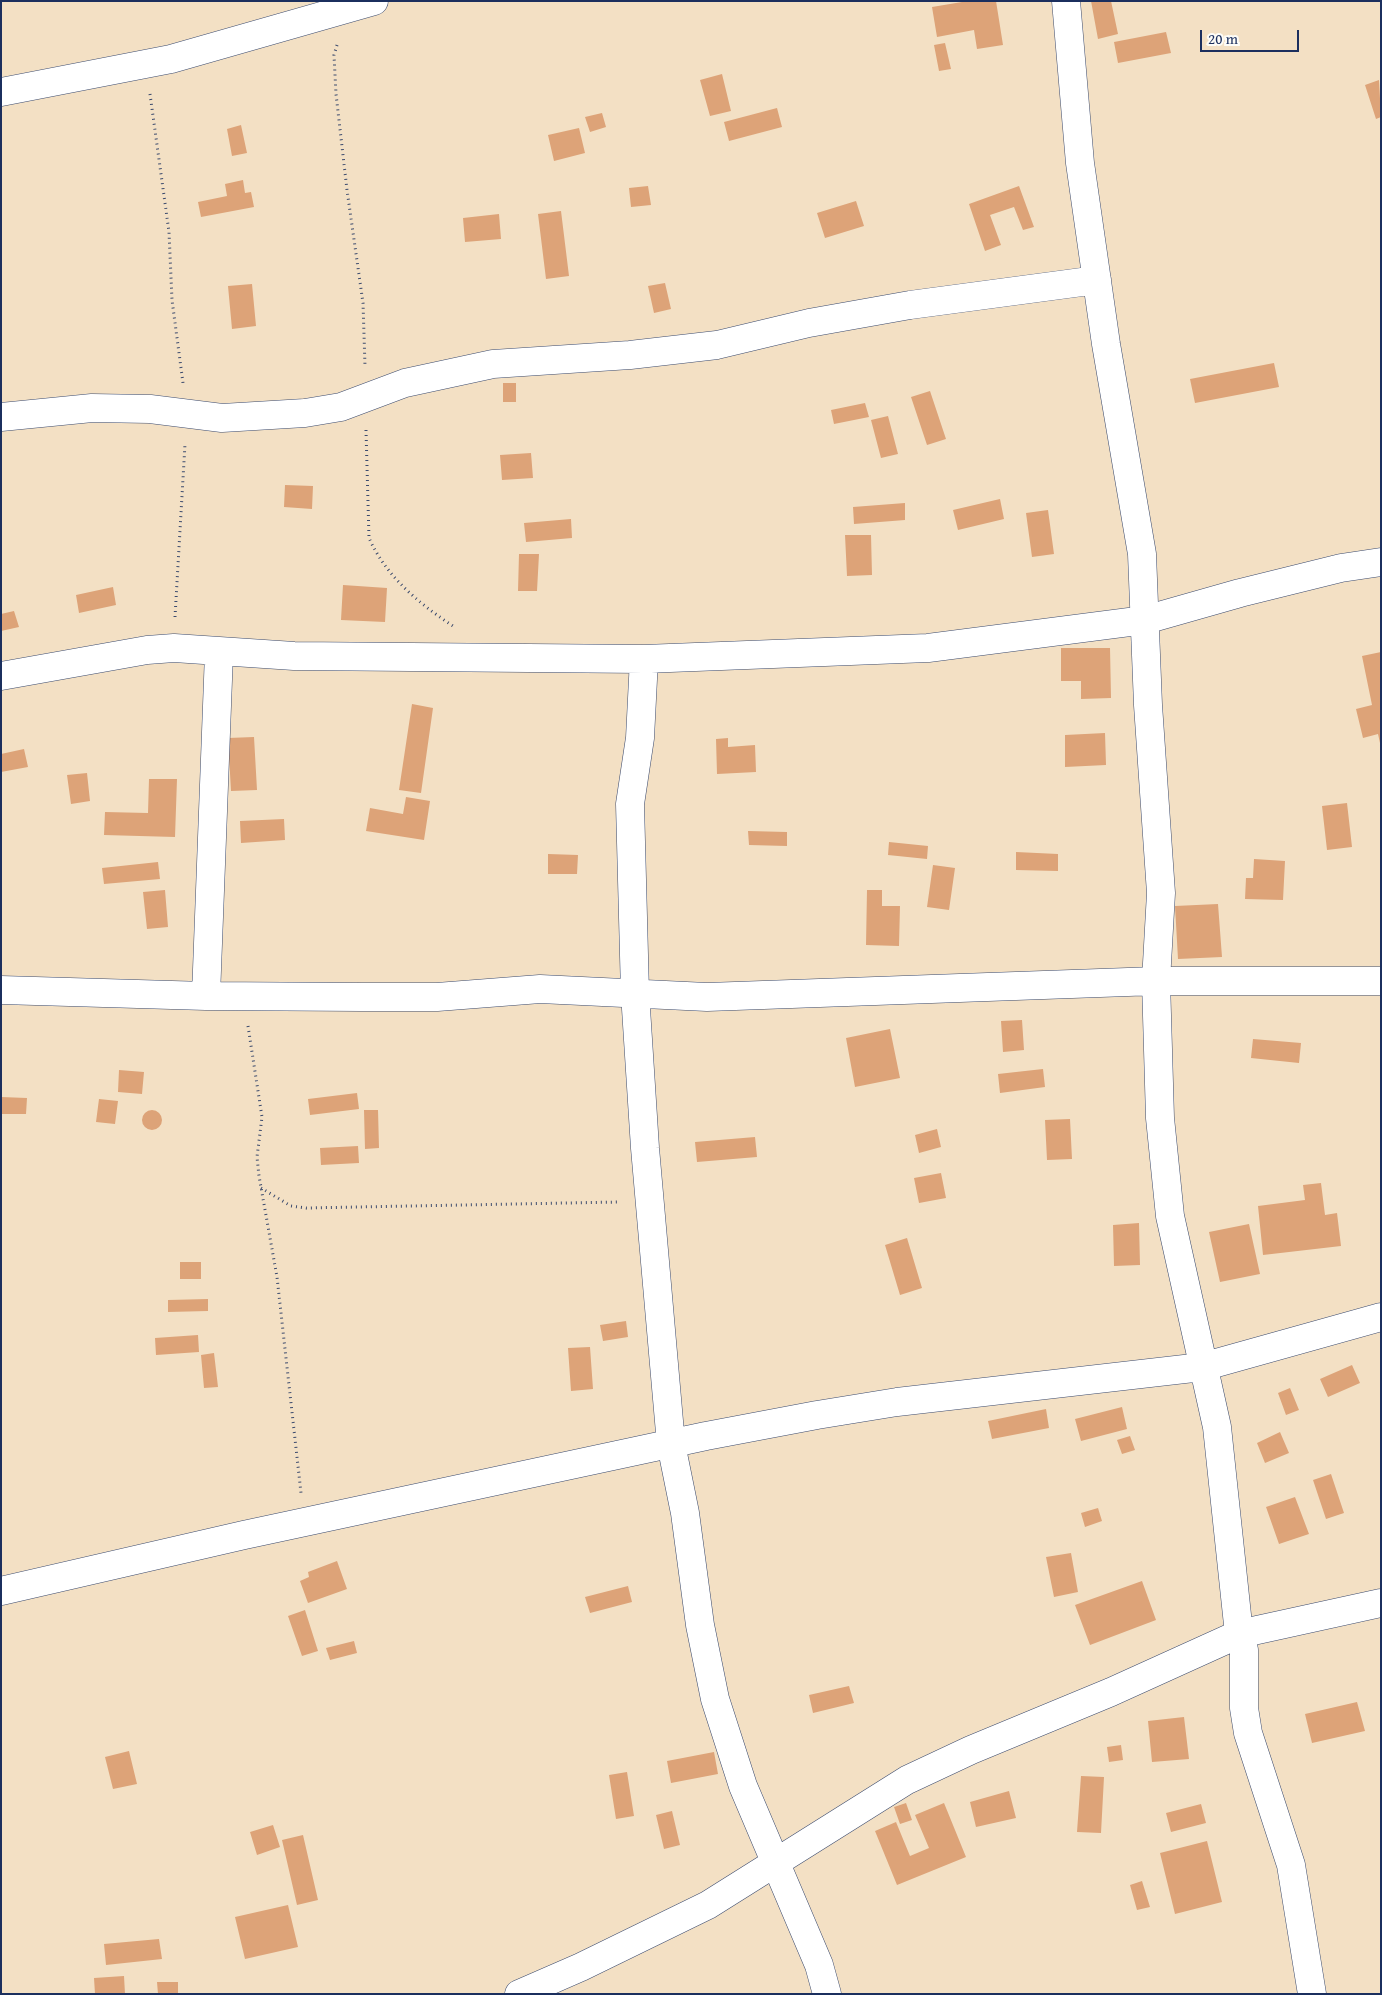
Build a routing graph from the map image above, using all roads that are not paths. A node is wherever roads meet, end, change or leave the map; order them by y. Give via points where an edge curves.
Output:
1 (374, 1) edge
2 (1066, 1) edge
3 (1, 92) edge
4 (1096, 280) junction
5 (1, 417) edge
6 (1381, 562) edge
7 (1145, 620) junction
8 (219, 652) junction
9 (644, 659) junction
10 (1, 676) edge
11 (1156, 981) junction
12 (1381, 981) edge
13 (1, 990) edge
14 (635, 993) junction
15 (206, 996) junction
16 (1381, 1316) edge
17 (1202, 1367) junction
18 (671, 1444) junction
19 (1, 1591) edge
20 (1381, 1603) edge
21 (1239, 1634) junction
22 (775, 1863) junction
23 (520, 1994) edge
24 (827, 1994) edge
25 (1312, 1994) edge

1 - 3 street via 146,65
2 - 4 street via 1080,163
4 - 5 street via 910,304 717,345 630,355 493,364 405,383 341,407 305,413 222,418 150,409 92,408
4 - 7 street via 1142,554
6 - 7 street via 1341,568
7 - 9 street via 928,648
7 - 11 street via 1161,893
8 - 9 street via 294,656
8 - 10 street via 174,648 147,650
8 - 15 street
9 - 14 street via 640,738 630,804
11 - 12 street
11 - 14 street via 707,997
11 - 17 street via 1160,1118 1170,1216
13 - 15 street
14 - 15 street via 540,988 437,997
14 - 18 street
16 - 17 street
17 - 18 street via 897,1402
17 - 21 street via 1217,1427
18 - 19 street
18 - 22 street via 715,1699 743,1786
20 - 21 street
21 - 22 street via 907,1780
21 - 25 street via 1244,1650 1244,1708 1248,1733 1291,1865
22 - 23 street via 708,1905
22 - 24 street via 819,1965

